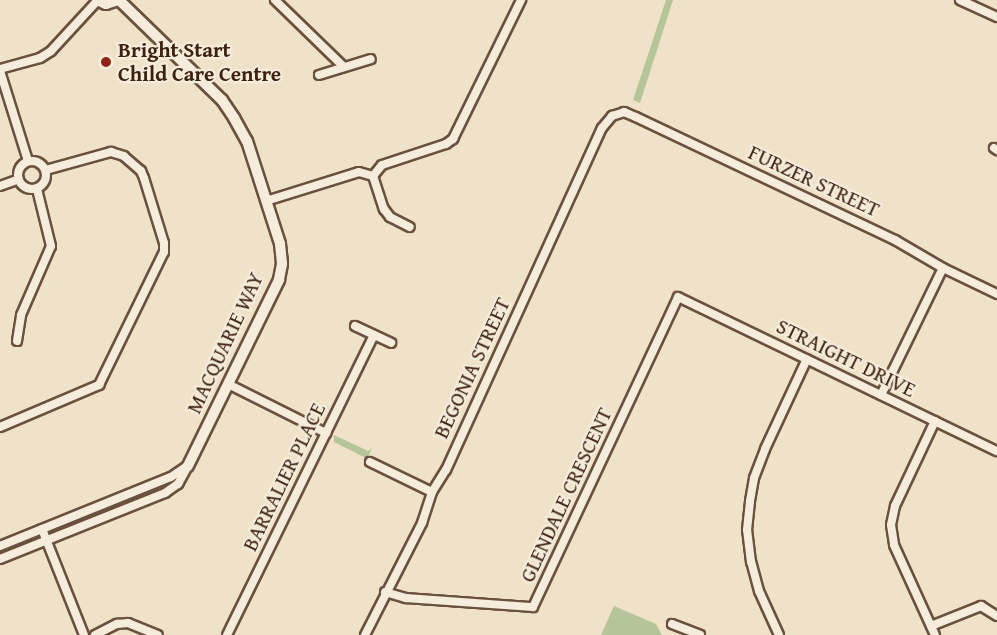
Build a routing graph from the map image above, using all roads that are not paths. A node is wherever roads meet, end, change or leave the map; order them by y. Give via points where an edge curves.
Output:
1 (98, 0) edge
2 (119, 0) edge
3 (275, 0) edge
4 (521, 0) edge
5 (960, 0) edge
6 (997, 17) edge
7 (371, 59) dead end
8 (344, 68) junction
9 (0, 70) edge
10 (318, 75) dead end
11 (612, 116) joint
12 (28, 161) junction
13 (46, 170) junction
14 (373, 176) junction
15 (19, 179) junction
16 (0, 186) edge
17 (37, 189) junction
18 (266, 201) junction
19 (410, 227) dead end
20 (943, 268) junction
21 (997, 294) edge
22 (678, 297) joint
23 (355, 326) dead end
24 (374, 335) junction
25 (17, 340) dead end
26 (391, 343) dead end
27 (807, 359) junction
28 (228, 384) junction
29 (881, 395) junction
30 (935, 421) junction
31 (0, 427) edge
32 (326, 433) junction
33 (997, 451) edge
34 (370, 462) dead end
35 (188, 466) junction
36 (432, 492) junction
37 (42, 529) junction
38 (47, 540) junction
39 (0, 546) edge
40 (0, 559) edge
41 (385, 592) junction
42 (997, 616) edge
43 (672, 624) dead end
44 (931, 626) junction
45 (84, 635) edge
46 (95, 635) edge
47 (158, 635) edge
48 (227, 635) edge
49 (365, 635) edge
50 (700, 635) edge
51 (779, 635) edge
52 (935, 635) edge

1 - 2 street via 106,4
1 - 9 street via 51,51
2 - 18 street, MACQUARIE WAY via 222,100 247,141
3 - 8 street
4 - 14 street via 453,139 382,165
5 - 6 street
7 - 8 street
8 - 10 street
9 - 12 street
11 - 20 street, FURZER STREET via 624,112 636,117 895,240
11 - 36 street, BEGONIA STREET via 602,128 446,470
12 - 13 street via 37,161
12 - 15 street via 19,170
13 - 17 street via 46,179
13 - 31 street via 111,152 124,156 144,178 164,252 99,385
14 - 18 street via 359,172
14 - 19 street via 384,209 390,217
15 - 16 street
15 - 17 street via 28,188
17 - 25 street via 51,246 21,315
18 - 28 street, MACQUARIE WAY via 280,244 279,280
20 - 21 street, FURZER STREET
20 - 29 street
22 - 27 street, STRAIGHT DRIVE
22 - 41 street, GLENDALE CRESCENT via 533,607 406,598
23 - 24 street
24 - 26 street
24 - 32 street, BARRALIER PLACE
27 - 29 street, STRAIGHT DRIVE
27 - 51 street via 754,478 747,530 759,591
28 - 32 street
28 - 35 street, MACQUARIE WAY
29 - 30 street, STRAIGHT DRIVE
30 - 33 street, STRAIGHT DRIVE
30 - 44 street via 895,506 891,525 894,545
32 - 48 street, BARRALIER PLACE
34 - 36 street
35 - 37 street via 171,477
35 - 38 street, MACQUARIE WAY via 178,484 165,493
36 - 41 street, BEGONIA STREET via 422,523
37 - 38 street
37 - 39 street
38 - 40 street, MACQUARIE WAY
38 - 45 street
41 - 49 street, BEGONIA STREET
42 - 44 street via 981,606
43 - 50 street
44 - 52 street
46 - 47 street via 128,623

